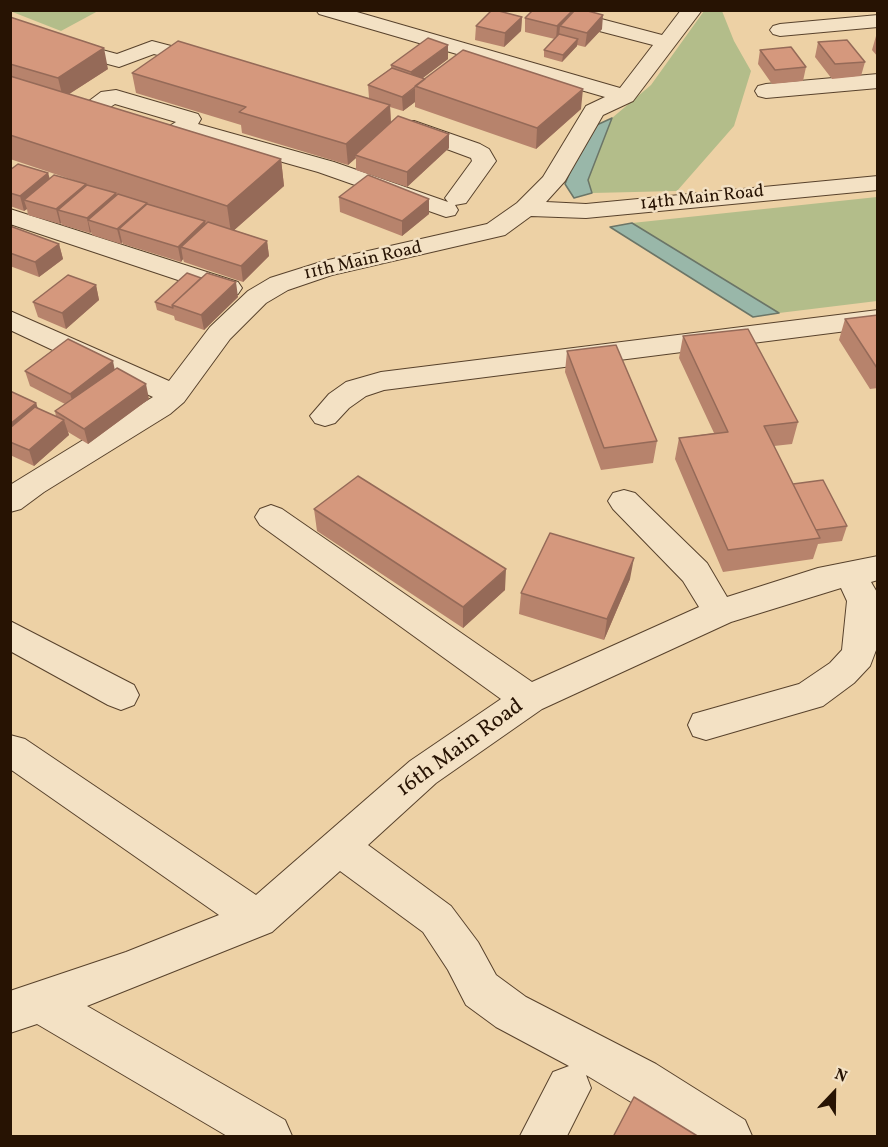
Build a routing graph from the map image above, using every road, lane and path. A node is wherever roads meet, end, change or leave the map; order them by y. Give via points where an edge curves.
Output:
1 (326, 10) edge
2 (541, 10) edge
3 (692, 10) edge
4 (878, 21) edge
5 (780, 30) dead end
6 (10, 31) edge
7 (665, 42) junction
8 (224, 68) edge
9 (878, 81) edge
10 (766, 91) dead end
11 (610, 104) junction
12 (380, 118) edge
13 (184, 127) junction
14 (878, 183) edge
15 (452, 204) junction
16 (10, 216) edge
17 (512, 218) junction
18 (256, 297) junction
19 (878, 318) edge
20 (10, 319) edge
21 (174, 395) junction
22 (325, 416) dead end
23 (18, 486) edge
24 (624, 501) dead end
25 (271, 517) dead end
26 (864, 571) edge
27 (719, 613) junction
28 (10, 633) edge
29 (121, 695) dead end
30 (529, 699) junction
31 (706, 725) dead end
32 (12, 750) dead end
33 (339, 847) junction
34 (258, 919) junction
35 (26, 1008) edge
36 (568, 1088) dead end
37 (269, 1137) edge
38 (543, 1137) edge
39 (729, 1137) edge

1 - 11 street
2 - 7 street
3 - 7 street
4 - 5 street
6 - 8 street via 119,61 152,47
7 - 11 street
9 - 10 street
11 - 17 street via 553,182
12 - 15 street via 481,154 484,161
13 - 13 street via 162,141 91,120 109,97 190,119
13 - 15 street via 306,170 313,180 330,174 359,179
14 - 17 street, 14th Main Road
15 - 17 street via 464,197
16 - 18 street
17 - 18 street, 11th Main Road via 303,275
18 - 21 street, 11th Main Road via 220,333
19 - 22 street via 381,381 356,389
20 - 21 street
21 - 23 street, 11th Main Road via 160,407
24 - 27 street via 694,572
25 - 30 street
26 - 27 street, 16th Main Road via 818,581
26 - 31 street via 858,656 842,673 810,696
27 - 30 street, 16th Main Road
28 - 29 street
30 - 33 street, 16th Main Road via 423,772
32 - 34 street
33 - 34 street, 16th Main Road
33 - 39 street via 437,919 481,990 511,1012 640,1080
34 - 35 street, 16th Main Road
35 - 37 street
36 - 38 street

